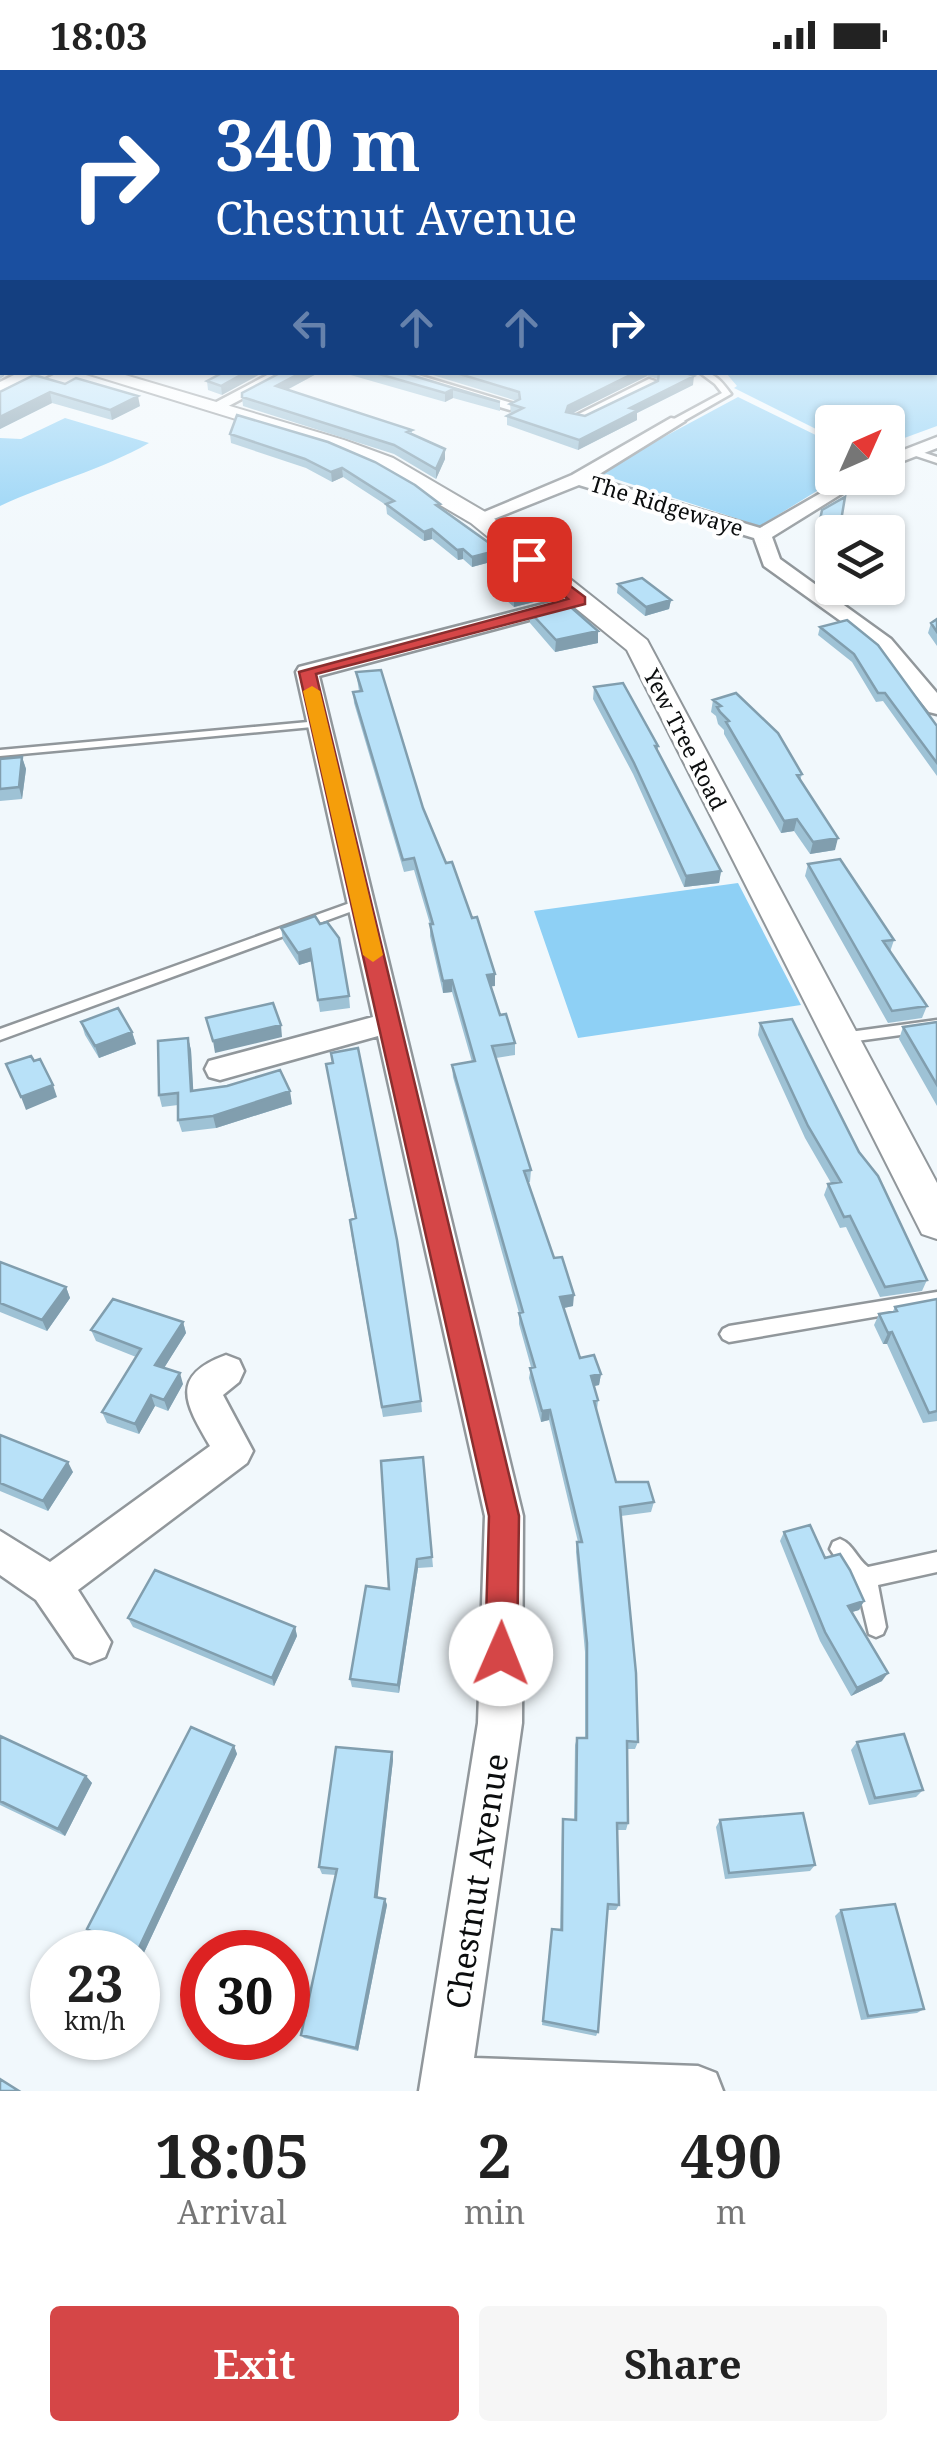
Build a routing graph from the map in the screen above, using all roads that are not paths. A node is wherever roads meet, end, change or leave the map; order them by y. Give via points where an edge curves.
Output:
1 (36, 375) edge
2 (102, 375) edge
3 (280, 375) edge
4 (400, 375) edge
5 (708, 375) edge
6 (649, 384) edge
7 (0, 392) edge
8 (615, 400) junction
9 (510, 405) edge
10 (213, 408) junction
11 (578, 419) edge
12 (677, 421) junction
13 (937, 442) edge
14 (913, 452) junction
15 (905, 455) edge
16 (937, 460) edge
17 (578, 478) junction
18 (830, 495) edge
19 (478, 518) junction
20 (762, 535) junction
21 (580, 600) junction
22 (937, 707) edge
23 (320, 724) junction
24 (0, 753) edge
25 (361, 902) junction
26 (389, 1023) junction
27 (937, 1024) edge
28 (0, 1036) edge
29 (842, 1038) junction
30 (220, 1070) dead end
31 (937, 1222) edge
32 (937, 1299) edge
33 (729, 1334) dead end
34 (226, 1371) dead end
35 (840, 1549) dead end
36 (0, 1551) edge
37 (937, 1562) edge
38 (866, 1578) junction
39 (50, 1586) junction
40 (876, 1627) dead end
41 (90, 1642) dead end
42 (445, 2086) edge
43 (698, 2091) edge

1 - 7 highway
2 - 10 street, Yew Tree Road
3 - 10 street
4 - 9 street
5 - 12 lane via 726,394
6 - 8 street
8 - 11 street
8 - 12 street
10 - 19 street, Yew Tree Road via 385,463
12 - 17 street, The Ridgewaye
13 - 14 street
14 - 15 street
14 - 16 lane
17 - 19 street, The Ridgewaye
17 - 20 street, The Ridgewaye
18 - 20 street, The Ridgewaye
19 - 21 street, Yew Tree Road
20 - 22 street via 771,562 884,643
21 - 23 street, Chestnut Avenue via 307,672
21 - 29 street, Yew Tree Road via 638,646
23 - 24 lane
23 - 25 street, Chestnut Avenue
25 - 26 street, Chestnut Avenue
25 - 28 lane
26 - 30 street
26 - 42 street, Chestnut Avenue via 504,1516 500,1723
27 - 29 lane
29 - 31 street, Yew Tree Road
32 - 33 lane
34 - 39 street via 204,1388 205,1403 234,1450
35 - 38 lane
36 - 39 street
37 - 38 lane
38 - 40 lane
39 - 41 street
42 - 43 street

